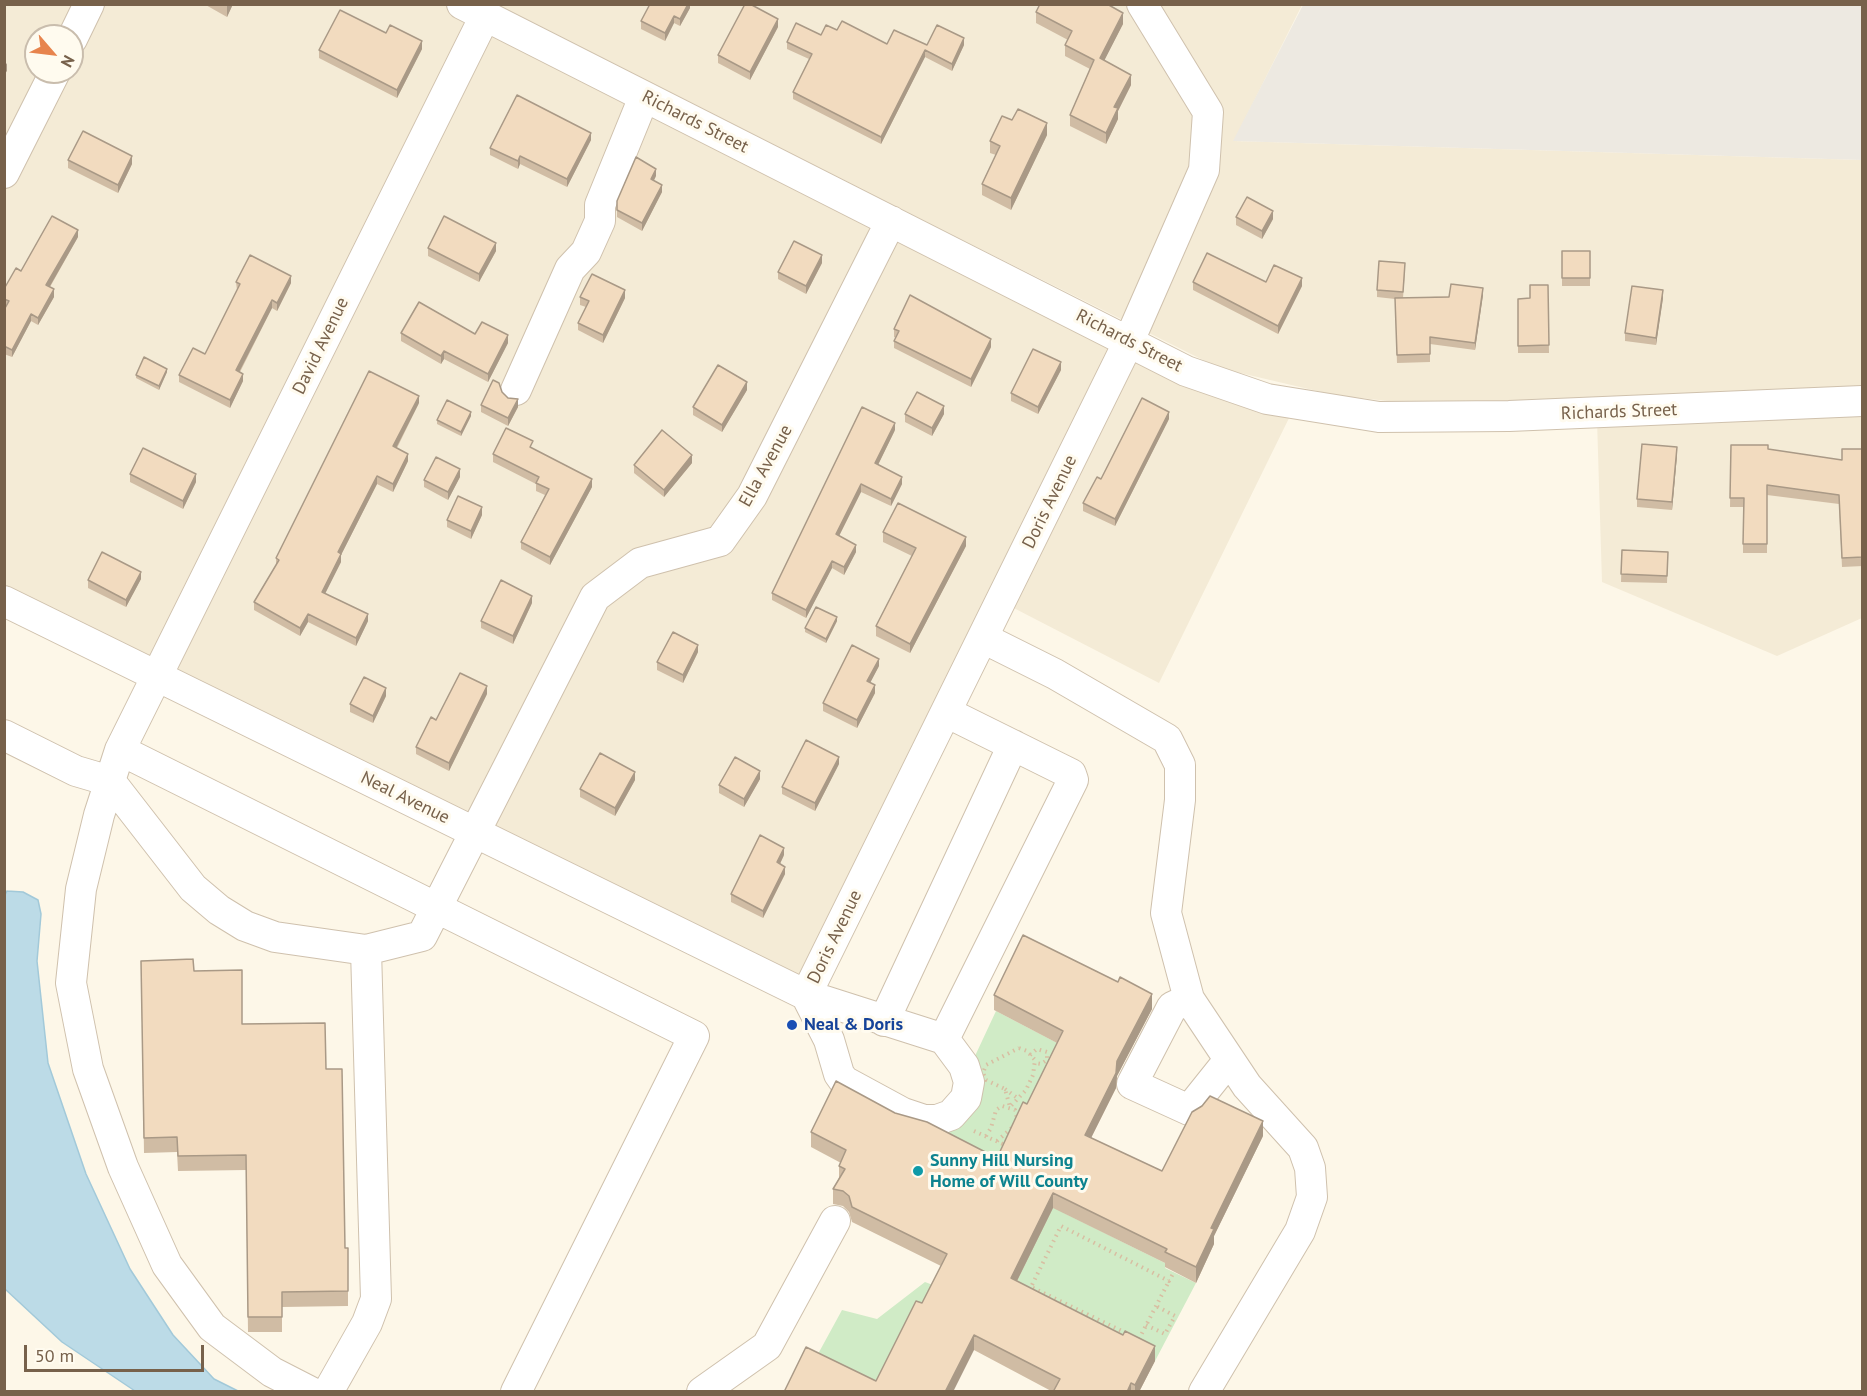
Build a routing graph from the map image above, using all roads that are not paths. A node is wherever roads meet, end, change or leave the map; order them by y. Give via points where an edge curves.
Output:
1 (89, 4) edge
2 (1142, 4) edge
3 (473, 10) edge
4 (79, 24) edge
5 (49, 84) edge
6 (644, 97) junction
7 (4, 173) edge
8 (891, 221) junction
9 (1130, 340) junction
10 (516, 390) dead end
11 (1863, 401) edge
12 (4, 601) edge
13 (983, 638) junction
14 (157, 676) junction
15 (946, 711) junction
16 (7, 745) edge
17 (1013, 745) junction
18 (120, 750) junction
19 (110, 781) junction
20 (473, 832) junction
21 (437, 906) junction
22 (366, 950) junction
23 (806, 995) junction
24 (1189, 999) junction
25 (874, 1017) junction
26 (944, 1040) junction
27 (829, 1041) junction
28 (1229, 1059) junction
29 (835, 1221) dead end
30 (311, 1392) edge
31 (328, 1392) edge
32 (516, 1392) edge
33 (702, 1392) edge
34 (1204, 1392) edge

1 - 4 street
2 - 9 street, Doris Avenue via 1208,112 1204,170
3 - 6 street, Richards Street
3 - 14 street, David Avenue
5 - 7 street
6 - 8 street, Richards Street
6 - 10 street via 600,206 600,221 586,252 570,269
8 - 9 street, Richards Street
8 - 20 street, Ella Avenue via 752,496 720,541 640,563 595,597
9 - 11 street, Richards Street via 1186,371 1267,399 1379,417 1509,416
9 - 13 street, Doris Avenue
12 - 14 street, Neal Avenue
13 - 15 street, Doris Avenue
13 - 24 street via 1075,685 1167,739 1180,765 1180,800 1166,912
14 - 18 street, David Avenue
14 - 20 street, Neal Avenue
15 - 17 street
15 - 23 street, Doris Avenue
16 - 19 street
17 - 25 street
17 - 26 street via 1071,774 1073,780
18 - 19 street, David Avenue
18 - 21 street
19 - 22 street via 186,880 219,910 274,937
19 - 30 street, David Avenue via 81,889 71,983 88,1069 123,1167 167,1265 212,1327 272,1372
20 - 21 street, Ella Avenue
20 - 23 street, Neal Avenue
21 - 22 street, Ella Avenue via 422,936
21 - 32 street via 694,1036
22 - 31 street via 376,1299 367,1323
23 - 25 street, Neal Avenue
23 - 27 street
24 - 28 street
24 - 28 street via 1172,1007 1132,1084 1189,1110
25 - 26 street, Neal Avenue
25 - 27 street
26 - 27 street via 964,1065 969,1082 966,1098 951,1115 937,1120 903,1113 844,1081
28 - 34 street via 1247,1086 1303,1148 1310,1168 1312,1197 1300,1231
29 - 33 street via 767,1346

